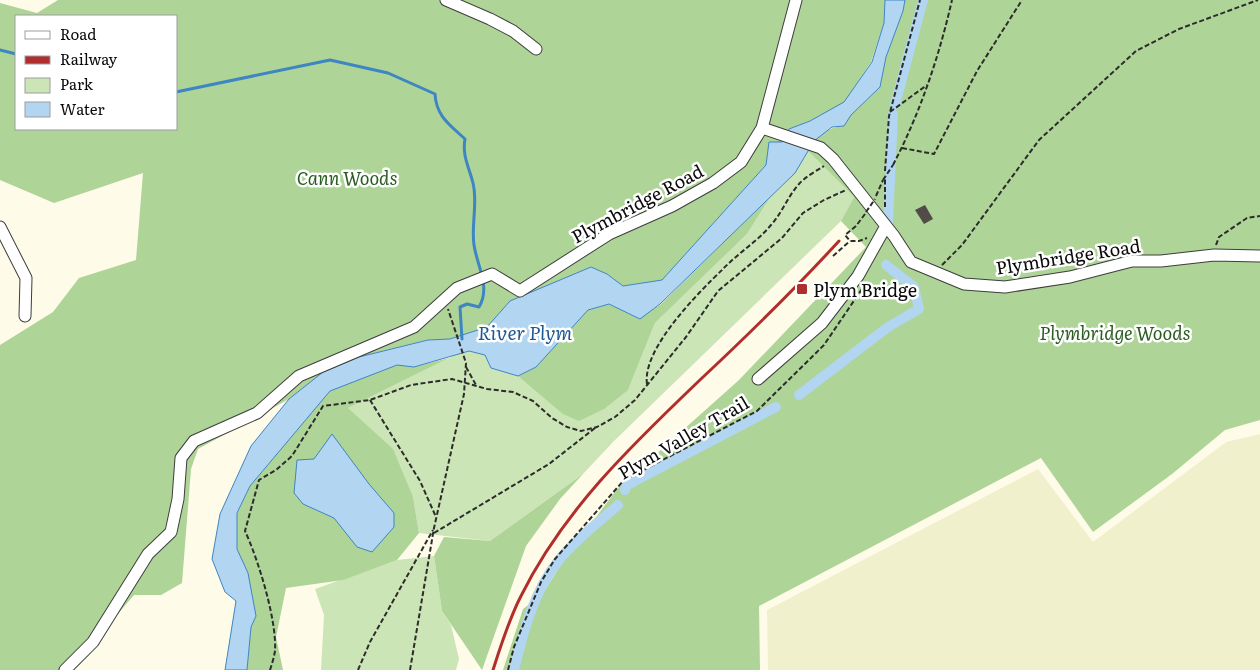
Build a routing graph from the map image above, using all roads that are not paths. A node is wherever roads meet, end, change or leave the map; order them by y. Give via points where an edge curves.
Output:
1 (446, 0) edge
2 (796, 0) edge
3 (536, 49) dead end
4 (762, 128) junction
5 (885, 220) junction
6 (0, 227) edge
7 (1260, 256) edge
8 (24, 316) dead end
9 (758, 378) dead end
10 (65, 670) edge

1 - 3 street via 490,18
2 - 4 street, Plymbridge Road
4 - 5 street, Plymbridge Road via 821,148
4 - 10 street, Plymbridge Road via 747,146 741,162 713,182 672,206 609,234 520,292 492,274 457,288 414,327 299,376 256,413 194,441 181,458 178,499 170,532 148,554 93,642
5 - 7 street, Plymbridge Road via 911,262 964,284 1005,287 1070,277 1132,261 1214,255
5 - 9 street via 858,276 822,323
6 - 8 street via 26,278

